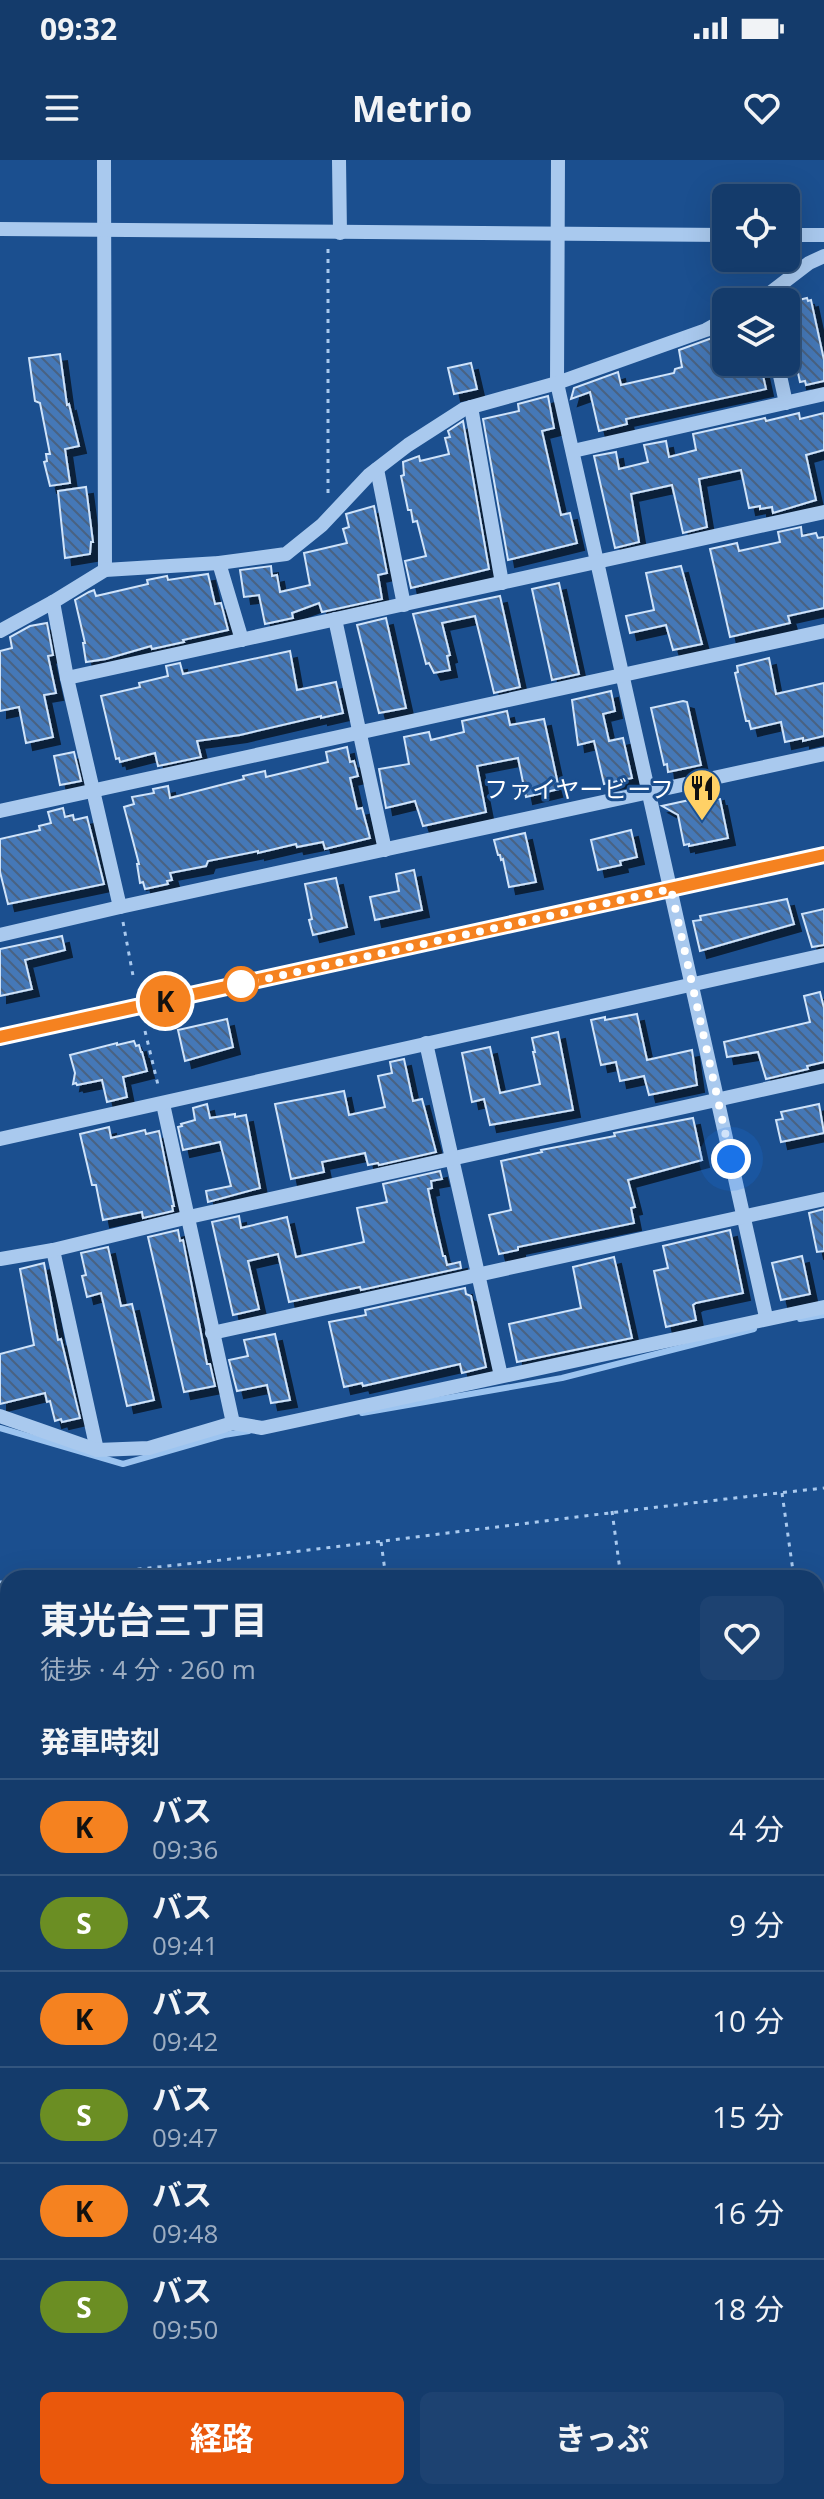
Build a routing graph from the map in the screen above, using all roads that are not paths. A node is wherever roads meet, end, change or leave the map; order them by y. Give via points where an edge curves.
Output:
1 (104, 160) edge
2 (339, 160) edge
3 (558, 160) edge
4 (0, 229) edge
5 (103, 231) junction
6 (334, 233) junction
7 (558, 234) junction
8 (712, 235) edge
9 (800, 235) edge
10 (824, 235) edge
11 (824, 256) edge
12 (777, 288) edge
13 (712, 327) edge
14 (780, 376) edge
15 (557, 383) junction
16 (824, 394) edge
17 (786, 403) junction
18 (471, 407) junction
19 (573, 451) junction
20 (377, 469) junction
21 (824, 512) edge
22 (598, 562) junction
23 (219, 563) junction
24 (105, 570) junction
25 (502, 583) junction
26 (53, 602) junction
27 (404, 605) junction
28 (335, 619) junction
29 (0, 631) edge
30 (824, 631) edge
31 (242, 640) junction
32 (623, 676) junction
33 (67, 678) junction
34 (360, 733) junction
35 (824, 754) edge
36 (92, 791) junction
37 (649, 792) junction
38 (0, 811) edge
39 (385, 850) junction
40 (824, 855) edge
41 (671, 889) junction
42 (120, 907) junction
43 (0, 935) edge
44 (824, 955) edge
45 (692, 984) junction
46 (0, 1037) edge
47 (426, 1043) junction
48 (824, 1076) edge
49 (718, 1100) junction
50 (163, 1104) junction
51 (0, 1139) edge
52 (451, 1159) junction
53 (824, 1199) edge
54 (189, 1217) junction
55 (744, 1217) junction
56 (53, 1250) junction
57 (0, 1259) edge
58 (478, 1275) junction
59 (824, 1307) edge
60 (766, 1317) junction
61 (212, 1333) junction
62 (501, 1376) junction
63 (0, 1416) edge
64 (233, 1423) junction
65 (97, 1450) junction

1 - 5 street
2 - 6 street
3 - 7 street
4 - 5 street
5 - 6 street
5 - 24 street
6 - 7 street
7 - 8 street
7 - 15 street
9 - 10 street
11 - 12 street
13 - 15 street
14 - 17 street
15 - 18 street
15 - 19 street
16 - 17 street
17 - 19 street
18 - 20 street
18 - 25 street
19 - 22 street
20 - 23 street via 286,554
20 - 27 street
21 - 22 street
22 - 25 street
22 - 32 street
23 - 24 street
23 - 31 street
24 - 26 street
25 - 27 street
26 - 29 street
26 - 33 street
27 - 28 street
28 - 31 street
28 - 34 street
30 - 32 street
31 - 33 street
32 - 34 street
32 - 37 street
33 - 36 street
34 - 36 street
34 - 39 street
35 - 37 street
36 - 38 street
36 - 42 street
37 - 39 street
37 - 41 street
39 - 42 street
40 - 41 street
41 - 45 street
41 - 46 street
42 - 43 street
44 - 45 street
45 - 47 street
45 - 49 street
47 - 50 street
47 - 52 street
48 - 49 street
49 - 52 street
49 - 55 street
50 - 51 street
50 - 54 street
52 - 54 street
52 - 58 street
53 - 55 street
54 - 56 street
54 - 61 street
55 - 58 street
55 - 60 street
56 - 57 street
56 - 65 street
58 - 61 street
58 - 62 street
59 - 60 street
60 - 62 street
61 - 64 street
62 - 64 street via 262,1428
63 - 65 street
64 - 65 street via 149,1448

